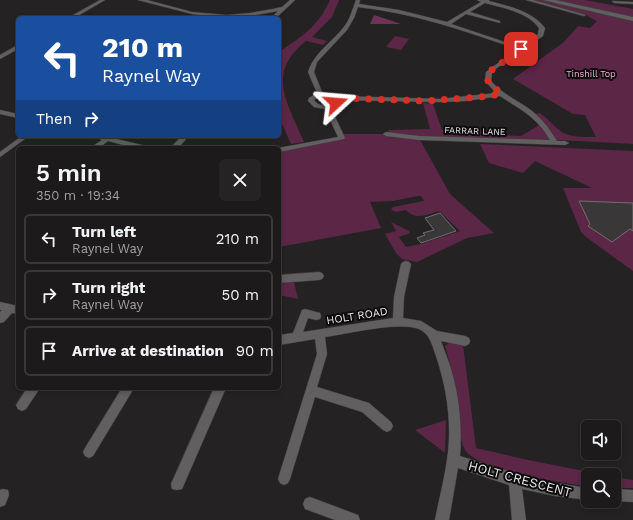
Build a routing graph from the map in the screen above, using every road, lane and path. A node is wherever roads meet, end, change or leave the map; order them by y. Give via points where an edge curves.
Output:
1 (103, 0) edge
2 (140, 0) edge
3 (293, 0) edge
4 (528, 0) edge
5 (546, 0) edge
6 (632, 0) edge
7 (483, 1) edge
8 (560, 1) edge
9 (614, 2) dead end
10 (357, 3) edge
11 (633, 3) edge
12 (284, 8) junction
13 (269, 12) junction
14 (467, 13) junction
15 (199, 14) junction
16 (584, 15) dead end
17 (74, 16) edge
18 (196, 16) edge
19 (273, 16) edge
20 (275, 16) edge
21 (633, 19) edge
22 (498, 22) dead end
23 (447, 24) junction
24 (16, 48) edge
25 (521, 49) junction
26 (0, 57) edge
27 (320, 94) junction
28 (501, 94) junction
29 (336, 98) junction
30 (327, 107) junction
31 (0, 112) edge
32 (16, 116) edge
33 (386, 134) dead end
34 (23, 138) edge
35 (103, 138) edge
36 (184, 138) edge
37 (107, 139) junction
38 (554, 142) junction
39 (565, 143) dead end
40 (97, 146) edge
41 (131, 146) edge
42 (176, 146) edge
43 (281, 150) edge
44 (0, 155) edge
45 (406, 264) dead end
46 (319, 276) dead end
47 (281, 279) edge
48 (9, 308) edge
49 (316, 316) dead end
50 (0, 319) edge
51 (398, 322) junction
52 (320, 334) junction
53 (434, 335) junction
54 (296, 338) junction
55 (281, 340) edge
56 (465, 341) dead end
57 (33, 390) edge
58 (127, 390) edge
59 (219, 390) edge
60 (312, 391) junction
61 (22, 405) dead end
62 (387, 426) dead end
63 (89, 452) dead end
64 (453, 460) junction
65 (284, 479) dead end
66 (515, 480) junction
67 (177, 484) dead end
68 (581, 494) edge
69 (621, 496) edge
70 (633, 496) edge
71 (310, 504) dead end
72 (353, 520) edge
73 (442, 520) edge
74 (519, 520) edge

1 - 17 street
2 - 15 street
3 - 12 street
4 - 16 street
5 - 8 street
6 - 11 street
7 - 14 street
7 - 25 street via 539,22 543,29 541,35
8 - 21 street
9 - 11 street
10 - 23 street via 399,10
10 - 27 street via 345,29 314,62 311,72
12 - 13 street
12 - 20 street
13 - 15 street via 239,16
13 - 19 street
14 - 22 street
14 - 23 street
15 - 18 street
23 - 25 street
24 - 26 street
25 - 28 street via 489,72 488,81
27 - 29 street
27 - 30 street via 313,97 312,103
28 - 29 street via 424,101
28 - 38 street via 537,117
29 - 30 street via 336,103
30 - 43 street via 342,138
31 - 32 street
33 - 38 street, FARRAR LANE via 419,138
34 - 44 street
35 - 37 street
36 - 42 street
37 - 40 street
37 - 41 street
38 - 39 street, FARRAR LANE
45 - 51 street via 399,297
46 - 47 street
48 - 50 street
49 - 54 street via 305,313
51 - 52 street, HOLT ROAD
51 - 53 street, HOLT ROAD via 422,325
52 - 54 street, HOLT ROAD
52 - 60 street via 322,354
53 - 56 street
53 - 64 street via 448,376 454,413
54 - 55 street, HOLT ROAD
57 - 61 street
58 - 63 street
59 - 67 street
60 - 62 street via 365,407
60 - 65 street
64 - 66 street, HOLT CRESCENT
64 - 73 street
66 - 68 street, HOLT CRESCENT
66 - 74 street
69 - 70 street
71 - 72 street

